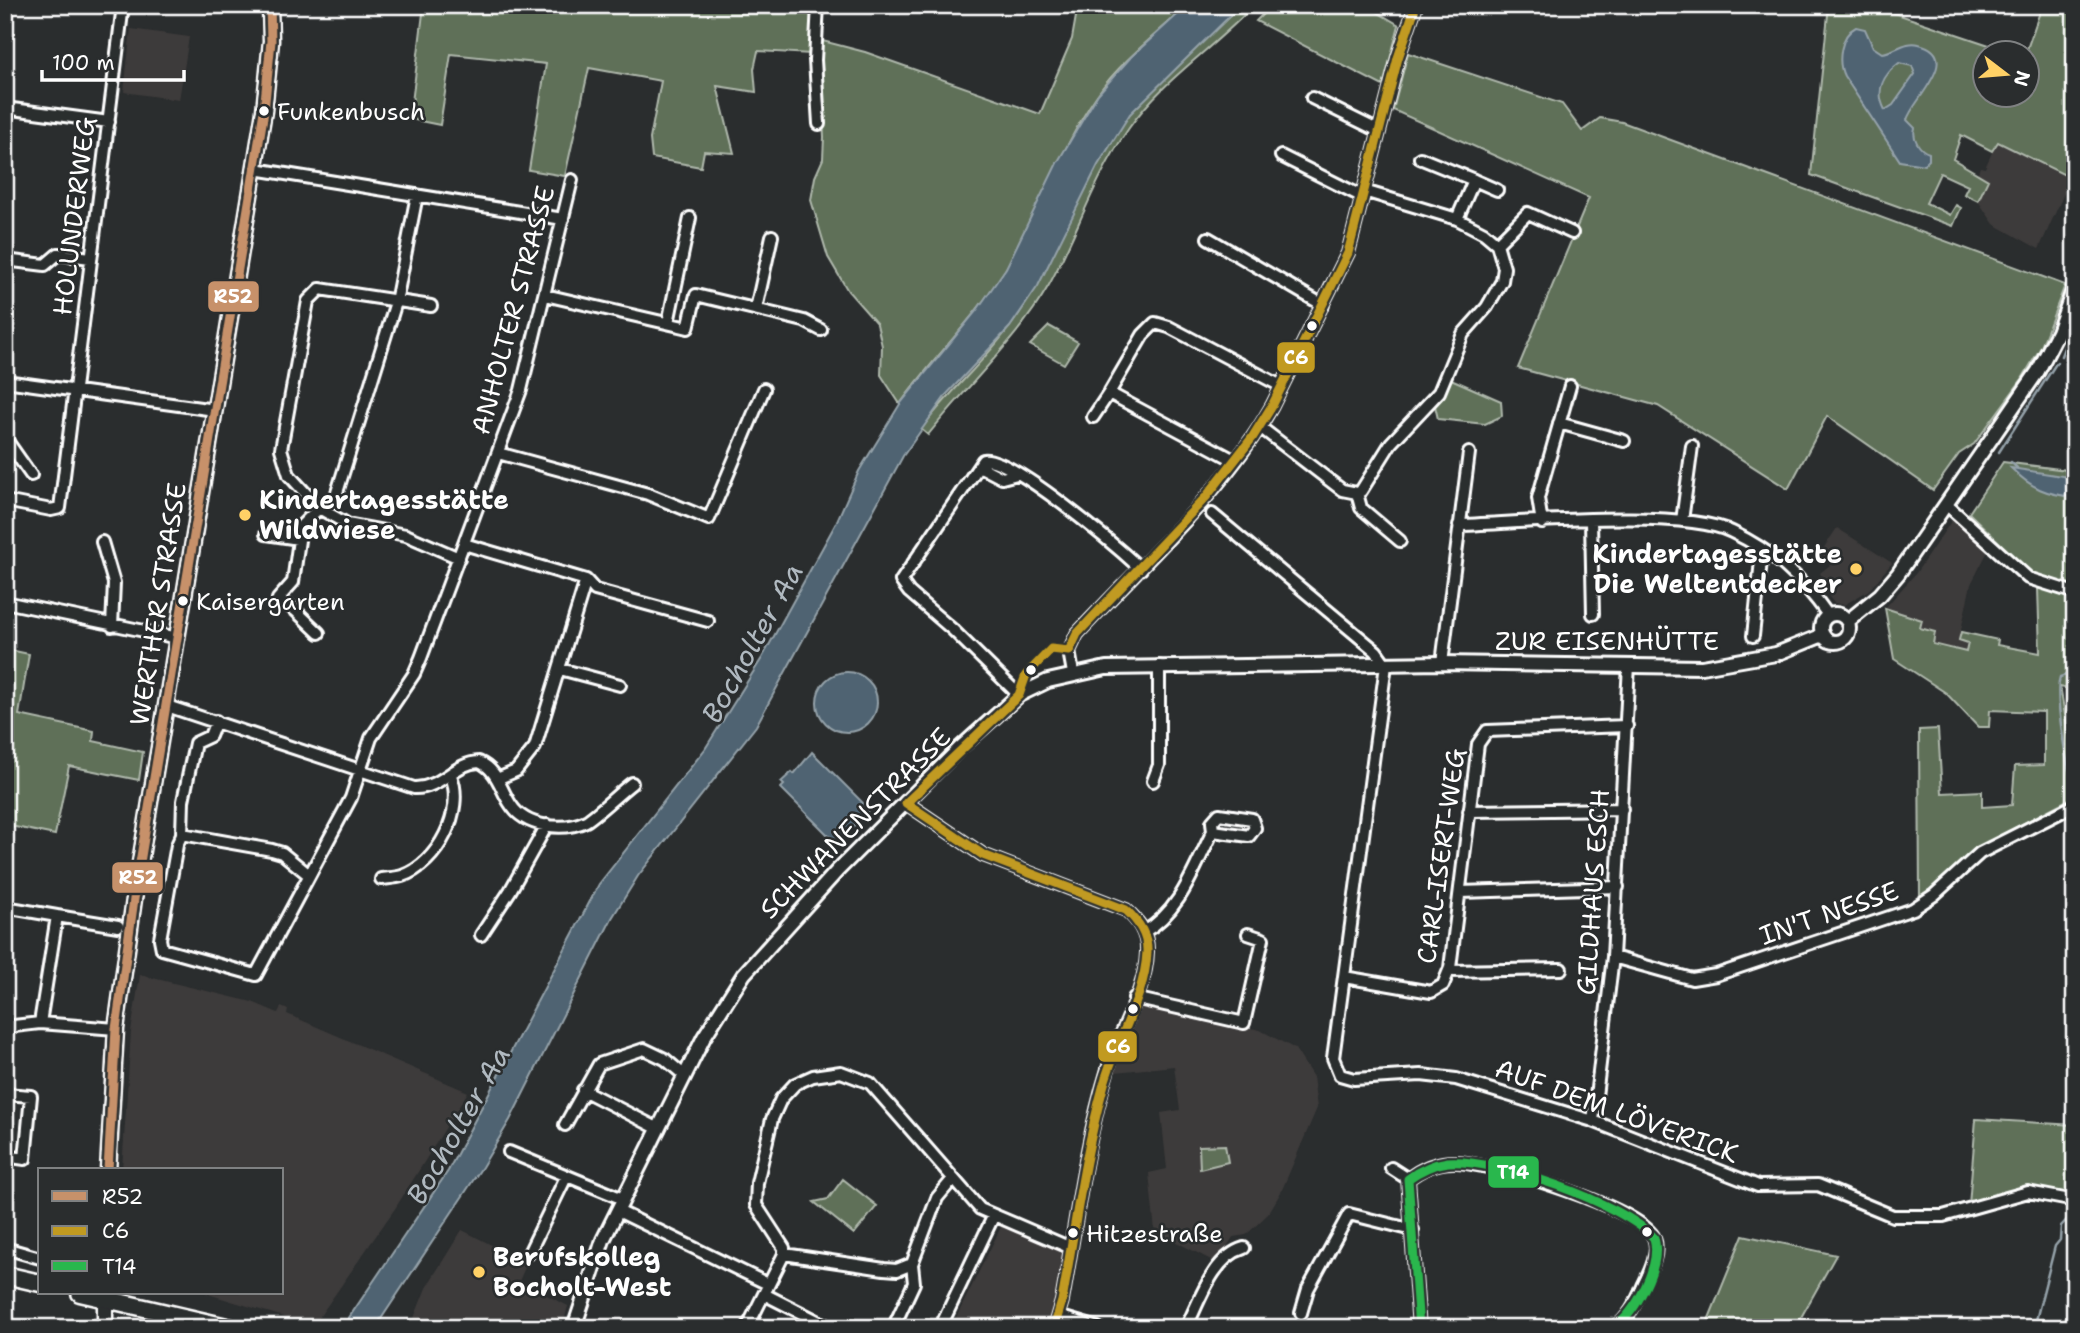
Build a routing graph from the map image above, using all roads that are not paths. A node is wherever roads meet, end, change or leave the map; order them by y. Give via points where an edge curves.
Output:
1 (123, 5) edge
2 (270, 5) edge
3 (818, 5) edge
4 (1416, 5) edge
5 (1312, 98) dead end
6 (5, 108) edge
7 (108, 122) junction
8 (819, 124) dead end
9 (1378, 131) junction
10 (1281, 156) dead end
11 (1420, 158) dead end
12 (255, 169) junction
13 (572, 180) dead end
14 (1474, 180) junction
15 (1497, 190) dead end
16 (1364, 194) junction
17 (416, 195) junction
18 (691, 218) dead end
19 (563, 219) junction
20 (1457, 219) junction
21 (1572, 233) dead end
22 (772, 236) dead end
23 (1208, 238) dead end
24 (1497, 244) junction
25 (91, 258) junction
26 (5, 260) edge
27 (2075, 285) edge
28 (675, 289) junction
29 (545, 295) junction
30 (696, 295) junction
31 (396, 302) junction
32 (1323, 305) junction
33 (431, 306) dead end
34 (756, 309) junction
35 (668, 323) junction
36 (821, 330) dead end
37 (5, 382) edge
38 (1281, 386) junction
39 (1570, 386) dead end
40 (764, 389) dead end
41 (74, 390) junction
42 (1109, 393) junction
43 (215, 410) junction
44 (1093, 417) dead end
45 (1559, 423) junction
46 (1259, 428) junction
47 (5, 439) edge
48 (1624, 441) dead end
49 (1692, 446) dead end
50 (498, 453) junction
51 (1469, 453) dead end
52 (1234, 460) junction
53 (31, 475) dead end
54 (1357, 493) junction
55 (5, 501) edge
56 (1947, 505) junction
57 (319, 508) junction
58 (1212, 514) dead end
59 (1591, 521) junction
60 (1682, 521) junction
61 (1542, 523) junction
62 (1460, 525) junction
63 (266, 534) dead end
64 (299, 539) junction
65 (1400, 541) dead end
66 (102, 542) dead end
67 (464, 544) junction
68 (1762, 551) junction
69 (459, 558) junction
70 (1141, 569) junction
71 (586, 580) junction
72 (2075, 593) edge
73 (5, 603) edge
74 (1593, 614) dead end
75 (1828, 615) junction
76 (708, 621) dead end
77 (1848, 621) junction
78 (112, 625) junction
79 (319, 633) dead end
80 (1823, 635) junction
81 (1754, 636) dead end
82 (177, 638) junction
83 (1442, 663) junction
84 (1386, 665) junction
85 (1629, 665) junction
86 (1159, 666) junction
87 (560, 668) junction
88 (1073, 673) junction
89 (620, 685) dead end
90 (1019, 695) junction
91 (167, 706) junction
92 (216, 721) junction
93 (1627, 726) junction
94 (361, 768) junction
95 (450, 776) junction
96 (497, 779) junction
97 (1153, 781) dead end
98 (632, 783) dead end
99 (906, 803) junction
100 (2075, 805) edge
101 (1622, 809) junction
102 (1469, 811) junction
103 (547, 825) junction
104 (1213, 831) dead end
105 (182, 834) junction
106 (309, 875) junction
107 (381, 879) dead end
108 (1618, 887) junction
109 (1460, 892) junction
110 (5, 907) edge
111 (57, 916) junction
112 (118, 926) dead end
113 (1144, 932) junction
114 (1248, 933) dead end
115 (481, 935) dead end
116 (1614, 957) junction
117 (1561, 969) dead end
118 (1449, 971) junction
119 (1344, 976) junction
120 (1134, 998) junction
121 (40, 1023) junction
122 (5, 1027) edge
123 (116, 1029) junction
124 (685, 1076) junction
125 (583, 1090) junction
126 (5, 1094) edge
127 (1593, 1121) junction
128 (565, 1125) dead end
129 (659, 1129) junction
130 (509, 1152) dead end
131 (5, 1156) edge
132 (108, 1168) edge
133 (1391, 1168) dead end
134 (566, 1177) junction
135 (1408, 1179) junction
136 (952, 1181) junction
137 (2075, 1201) edge
138 (620, 1205) junction
139 (993, 1217) junction
140 (1413, 1230) junction
141 (5, 1248) edge
142 (1071, 1248) junction
143 (1244, 1248) dead end
144 (529, 1253) dead end
145 (784, 1254) junction
146 (38, 1257) edge
147 (912, 1264) junction
148 (5, 1275) edge
149 (38, 1283) edge
150 (766, 1289) junction
151 (105, 1296) edge
152 (1301, 1313) dead end
153 (1056, 1322) edge
154 (105, 1328) edge
155 (230, 1328) edge
156 (574, 1328) edge
157 (747, 1328) edge
158 (831, 1328) edge
159 (893, 1328) edge
160 (940, 1328) edge
161 (1098, 1328) edge
162 (1186, 1328) edge
163 (1419, 1328) edge
164 (1615, 1328) edge

1 - 7 street, HOLUNDERWEG
2 - 12 main road, WERTHER STRASSE via 269,77
3 - 8 street
4 - 9 street
5 - 9 street
6 - 7 street
7 - 25 street, HOLUNDERWEG
9 - 16 street
10 - 16 street
11 - 14 street
12 - 17 street
12 - 43 main road, WERTHER STRASSE
13 - 19 street, ANHOLTER STRASSE
14 - 15 street
14 - 20 street
16 - 20 street
16 - 32 street via 1348,254
17 - 19 street
17 - 31 street
18 - 28 street
19 - 29 street, ANHOLTER STRASSE
20 - 24 street
21 - 24 street via 1528,213
22 - 34 street
23 - 32 street
24 - 54 street via 1504,268 1496,294 1463,334 1439,392 1391,443 1369,483
25 - 26 street via 58,254 45,265
25 - 41 street, HOLUNDERWEG
27 - 56 street, ZUR EISENHÜTTE via 2038,370
28 - 30 street
28 - 35 street
29 - 35 street
29 - 50 street, ANHOLTER STRASSE via 521,390
30 - 34 street
30 - 35 street via 688,328
31 - 33 street
31 - 57 street via 335,499
31 - 57 street via 320,289 308,301 281,449 289,475
32 - 38 street
34 - 36 street
37 - 41 street
38 - 42 street via 1155,323
38 - 46 street
39 - 45 street
40 - 50 street, ANHOLTER STRASSE via 709,519 648,494
41 - 43 street
41 - 55 street, HOLUNDERWEG via 60,508
42 - 44 street
42 - 52 street
43 - 82 main road, WERTHER STRASSE
45 - 48 street
45 - 61 street via 1538,498
46 - 52 street
46 - 54 street via 1342,490
47 - 53 street
49 - 60 street
50 - 67 street, ANHOLTER STRASSE
51 - 62 street
52 - 70 street
54 - 65 street via 1361,508
56 - 72 street via 2028,578
56 - 77 street, ZUR EISENHÜTTE via 1898,574
57 - 64 street via 301,526
57 - 69 street via 347,524 406,535
58 - 84 street via 1376,651
59 - 60 street
59 - 61 street
59 - 74 street
60 - 68 street via 1728,530
61 - 62 street
62 - 83 street
63 - 64 street
64 - 79 street via 293,582 278,599
66 - 78 street via 114,583
67 - 69 street, ANHOLTER STRASSE
67 - 71 street
68 - 75 street via 1801,578
68 - 81 street
69 - 94 street, ANHOLTER STRASSE via 414,674 371,738
70 - 88 street via 1077,634 1069,651
70 - 90 street via 1090,524 1017,474 988,459 979,466 901,581
71 - 76 street via 595,590
71 - 87 street
73 - 78 street
75 - 77 street via 1839,614
75 - 80 street via 1821,624
77 - 80 street, ZUR EISENHÜTTE via 1849,632 1842,641 1831,642
78 - 82 street
80 - 85 street, ZUR EISENHÜTTE via 1745,662 1702,667
82 - 91 main road, WERTHER STRASSE
83 - 84 street, ZUR EISENHÜTTE
83 - 85 street, ZUR EISENHÜTTE
84 - 86 street, SCHWANENSTRASSE
84 - 119 street, AUF DEM LÖVERICK
85 - 93 street, GILDHAUS ESCH
86 - 88 street, SCHWANENSTRASSE
86 - 97 street via 1159,765
87 - 89 street
87 - 96 street via 535,747 516,771
88 - 90 street, SCHWANENSTRASSE
90 - 99 street, SCHWANENSTRASSE
91 - 92 street
91 - 123 main road, WERTHER STRASSE
92 - 94 street
92 - 105 street via 210,736 195,743 183,801
93 - 101 street, GILDHAUS ESCH
93 - 102 street, CARL-ISERT-WEG via 1487,731 1478,744
94 - 95 street via 414,788 438,784
94 - 106 street, ANHOLTER STRASSE via 351,797
95 - 96 street via 460,767 479,762
95 - 107 street via 456,790 455,807 433,851 404,875
96 - 103 street via 511,806
98 - 103 street via 586,821 562,827
99 - 113 street via 983,855 1126,910
99 - 124 street, SCHWANENSTRASSE via 749,968 725,1001
100 - 116 street, IN'T NESSE via 1980,853 1913,909 1741,967 1692,979
101 - 102 street
101 - 108 street, GILDHAUS ESCH
102 - 109 street, CARL-ISERT-WEG
103 - 115 street
104 - 113 street via 1175,905
105 - 106 street via 282,853
105 - 106 street, ANHOLTER STRASSE via 160,939 168,953 256,975
108 - 109 street
108 - 116 street, GILDHAUS ESCH
109 - 118 street, CARL-ISERT-WEG
110 - 111 street
111 - 112 street
111 - 121 street
113 - 120 street via 1147,954
114 - 120 street via 1263,939 1244,1023
116 - 127 street, GILDHAUS ESCH
117 - 118 street
118 - 119 street, CARL-ISERT-WEG via 1443,985 1431,992
119 - 127 street, AUF DEM LÖVERICK via 1333,1058 1340,1075 1354,1079 1422,1075 1456,1079
120 - 142 street via 1096,1112
121 - 122 street
121 - 123 street
123 - 132 main road, WERTHER STRASSE
124 - 125 street via 666,1059 644,1049 599,1064
124 - 129 street, SCHWANENSTRASSE
125 - 128 street
125 - 129 street
126 - 131 street via 31,1096 25,1159
127 - 137 street, AUF DEM LÖVERICK via 1758,1186 1818,1185 1893,1216 1942,1216 2028,1192
129 - 138 street, SCHWANENSTRASSE
130 - 134 street
133 - 135 street
134 - 138 street
134 - 144 street
135 - 140 street
135 - 164 street via 1438,1164 1492,1167 1569,1191 1648,1229 1656,1242 1655,1256 1635,1305
136 - 139 street
136 - 145 street via 870,1083 841,1072 813,1076 796,1084 775,1109 757,1183 756,1205
136 - 147 street via 937,1198
138 - 150 street
138 - 156 street, SCHWANENSTRASSE via 592,1268
139 - 142 street
139 - 160 street
140 - 152 street via 1349,1214 1308,1289
140 - 163 street
141 - 146 street
142 - 153 street
143 - 162 street via 1229,1253 1213,1275
145 - 147 street via 884,1269
145 - 150 street
147 - 159 street via 914,1283
148 - 149 main road
150 - 157 street
150 - 158 street
151 - 154 main road
151 - 155 main road
153 - 161 street

